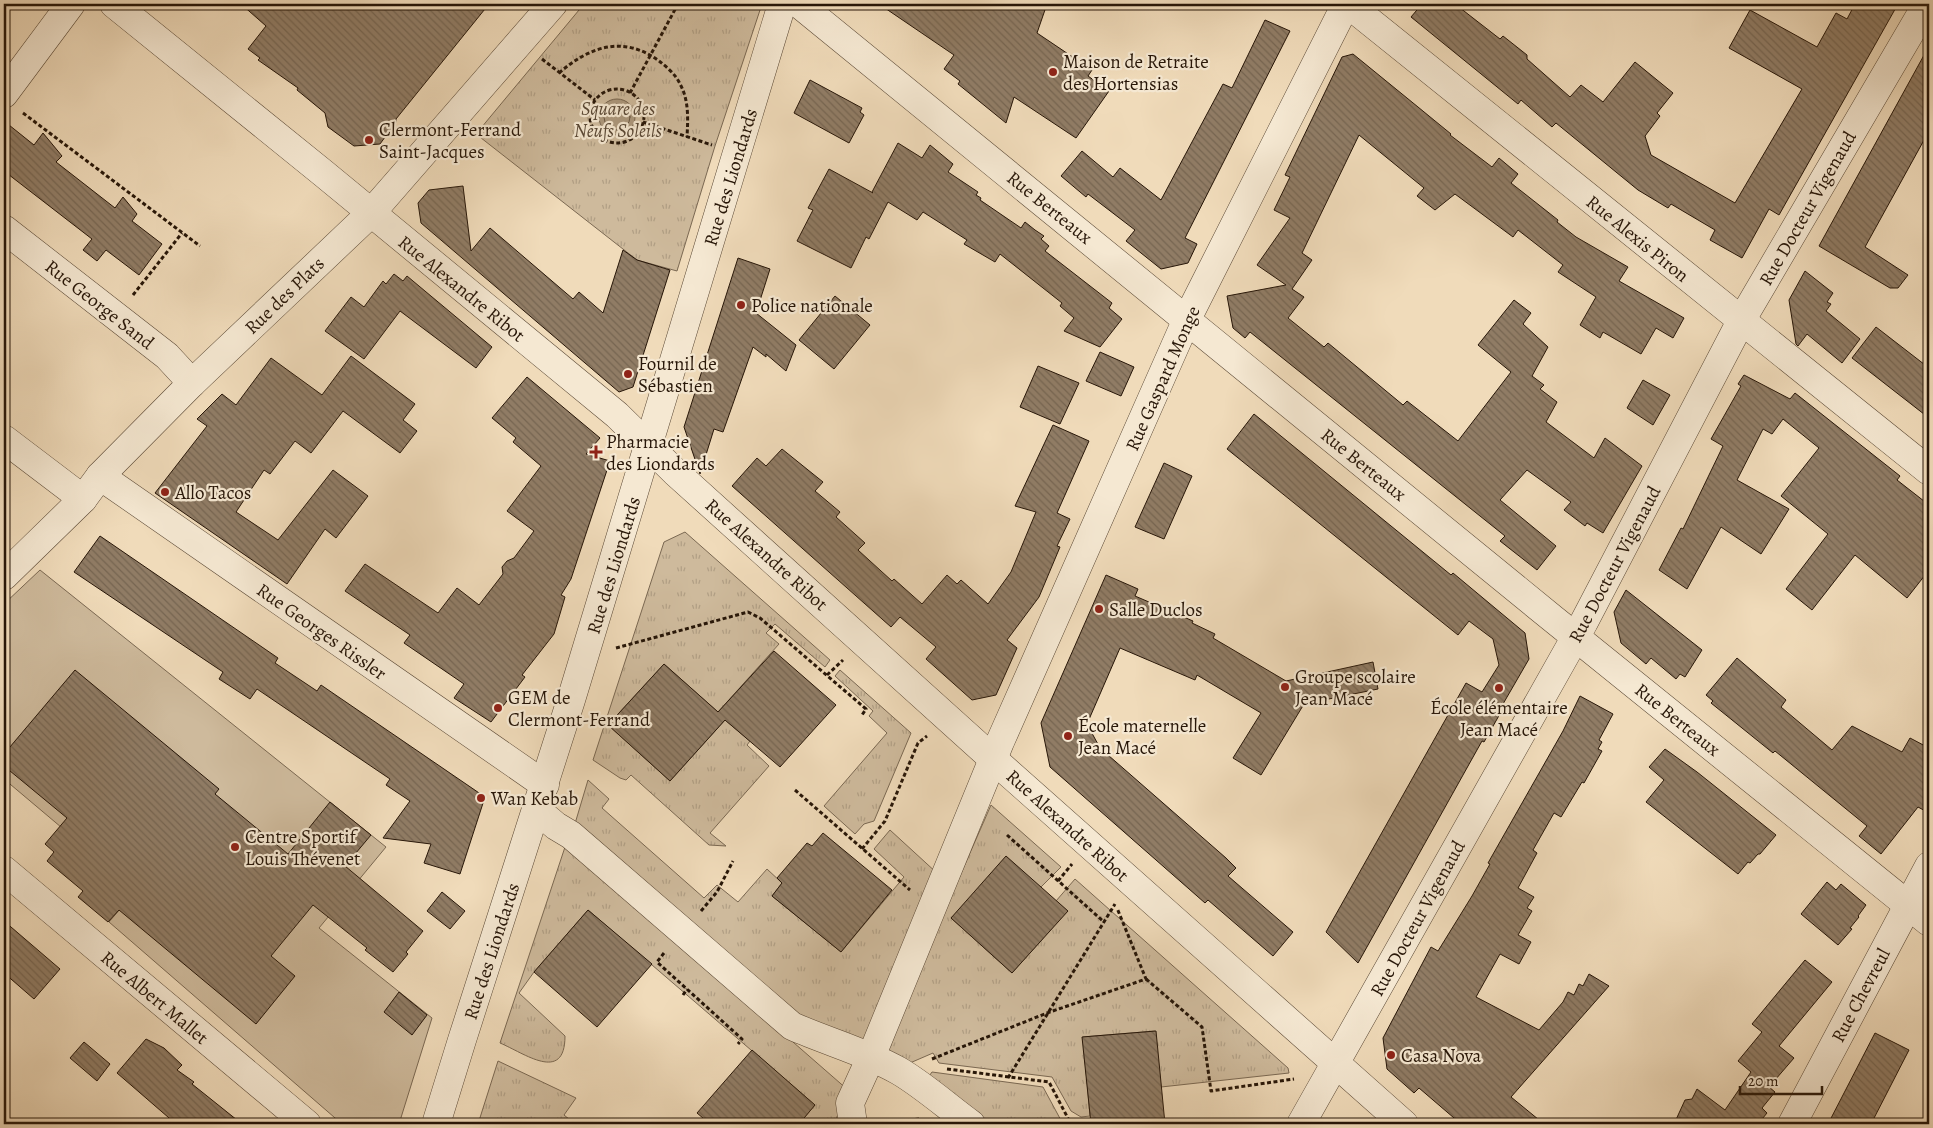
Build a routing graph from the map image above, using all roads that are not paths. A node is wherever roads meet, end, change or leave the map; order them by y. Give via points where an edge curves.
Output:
1 (71, 4) edge
2 (114, 4) edge
3 (553, 4) edge
4 (782, 4) edge
5 (799, 4) edge
6 (1347, 4) edge
7 (1927, 4) edge
8 (12, 102) edge
9 (371, 212) junction
10 (4, 229) edge
11 (1187, 319) junction
12 (1742, 321) junction
13 (192, 383) junction
14 (4, 439) edge
15 (649, 447) junction
16 (1929, 471) edge
17 (100, 476) junction
18 (83, 499) junction
19 (4, 576) edge
20 (1576, 636) junction
21 (993, 758) junction
22 (541, 798) junction
23 (1929, 866) edge
24 (4, 870) edge
25 (1907, 905) junction
26 (1929, 922) edge
27 (871, 1057) junction
28 (1335, 1062) junction
29 (307, 1124) edge
30 (436, 1124) edge
31 (853, 1124) edge
32 (971, 1124) edge
33 (1301, 1124) edge
34 (1404, 1124) edge
35 (1792, 1124) edge

1 - 8 street
2 - 9 street, Rue Alexandre Ribot
3 - 9 street, Rue des Plats
4 - 15 street, Rue des Liondards
5 - 11 street, Rue Berteaux
6 - 11 street, Rue Gaspard Monge
6 - 12 street, Rue Alexis Piron
7 - 12 street, Rue Docteur Vigenaud
9 - 13 street, Rue des Plats
9 - 15 street, Rue Alexandre Ribot via 617,415
10 - 13 street, Rue George Sand via 167,356
11 - 20 street, Rue Berteaux
11 - 21 street, Rue Gaspard Monge
12 - 16 street, Rue Alexis Piron
12 - 20 street, Rue Docteur Vigenaud
13 - 17 street, Rue des Plats
14 - 18 street
15 - 21 street, Rue Alexandre Ribot
15 - 22 street, Rue des Liondards
17 - 18 street, Rue des Plats
17 - 22 street, Rue Georges Rissler
18 - 19 street, Rue des Plats
20 - 25 street, Rue Berteaux
20 - 28 street, Rue Docteur Vigenaud
21 - 27 street, Rue Gaspard Monge
21 - 28 street, Rue Alexandre Ribot
22 - 27 street, Rue Georges Rissler via 556,826 792,1026
22 - 30 street, Rue des Liondards
23 - 25 street, Rue Chevreul
24 - 29 street, Rue Albert Mallet
25 - 26 street, Rue Berteaux
25 - 35 street, Rue Chevreul
27 - 31 street, Rue Gaspard Monge via 850,1103
27 - 32 street, Rue Georges Rissler via 902,1072
28 - 33 street, Rue Docteur Vigenaud
28 - 34 street, Rue Alexandre Ribot

